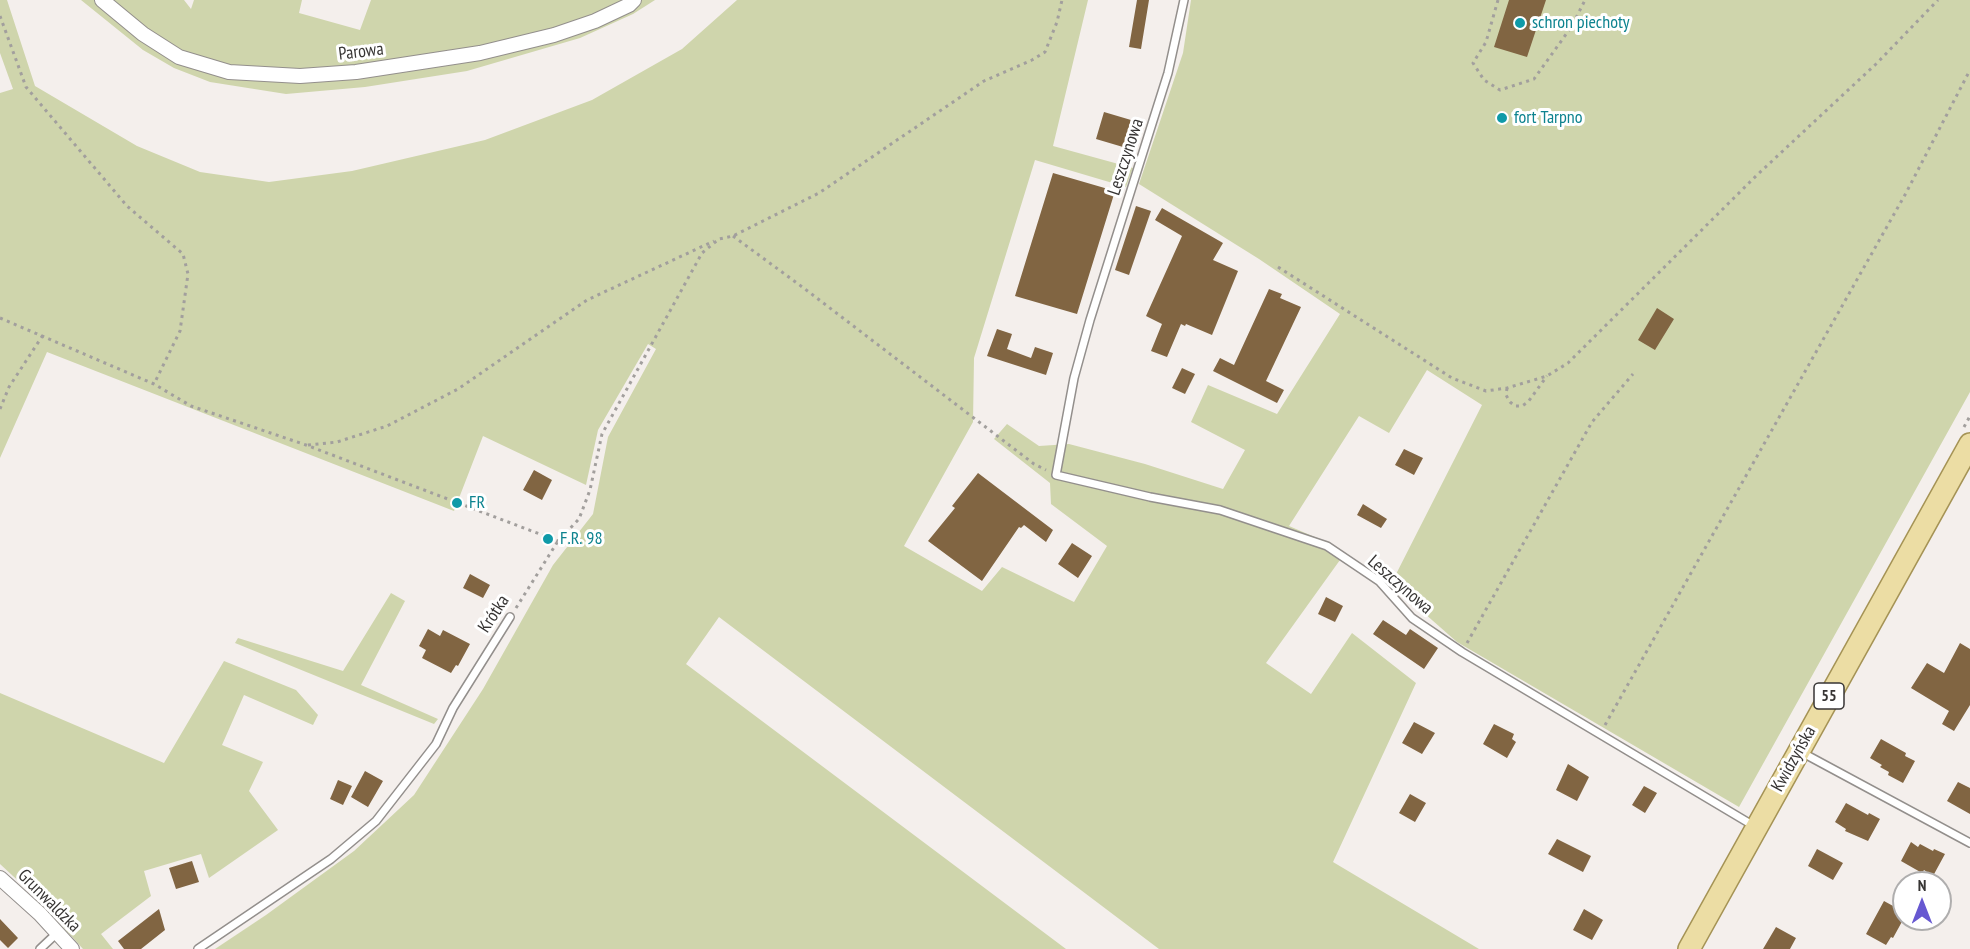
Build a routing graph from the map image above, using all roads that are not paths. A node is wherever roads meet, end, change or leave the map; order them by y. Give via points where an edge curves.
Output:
1 (102, 0) edge
2 (634, 0) edge
3 (1184, 0) edge
4 (1970, 444) edge
5 (510, 617) road end
6 (1799, 751) junction
7 (1756, 828) junction
8 (1970, 843) edge
9 (0, 878) edge
10 (57, 933) junction
11 (40, 949) edge
12 (72, 949) edge
13 (198, 949) edge
14 (1689, 949) edge

1 - 2 street, Parowa via 179,57 229,72 300,76 356,72 480,53 595,21
3 - 7 lane, Leszczynowa via 1168,73 1074,378 1056,475 1220,510 1327,546 1379,581 1412,618 1461,652
4 - 6 main road, Kwidzyńska / 55
5 - 13 lane, Krótka via 453,708 436,744 376,821 331,859
6 - 7 main road, Kwidzyńska / 55
6 - 8 lane
7 - 14 main road, Kwidzyńska / 55
9 - 10 street, Grunwaldzka
10 - 11 lane
10 - 12 street, Grunwaldzka

